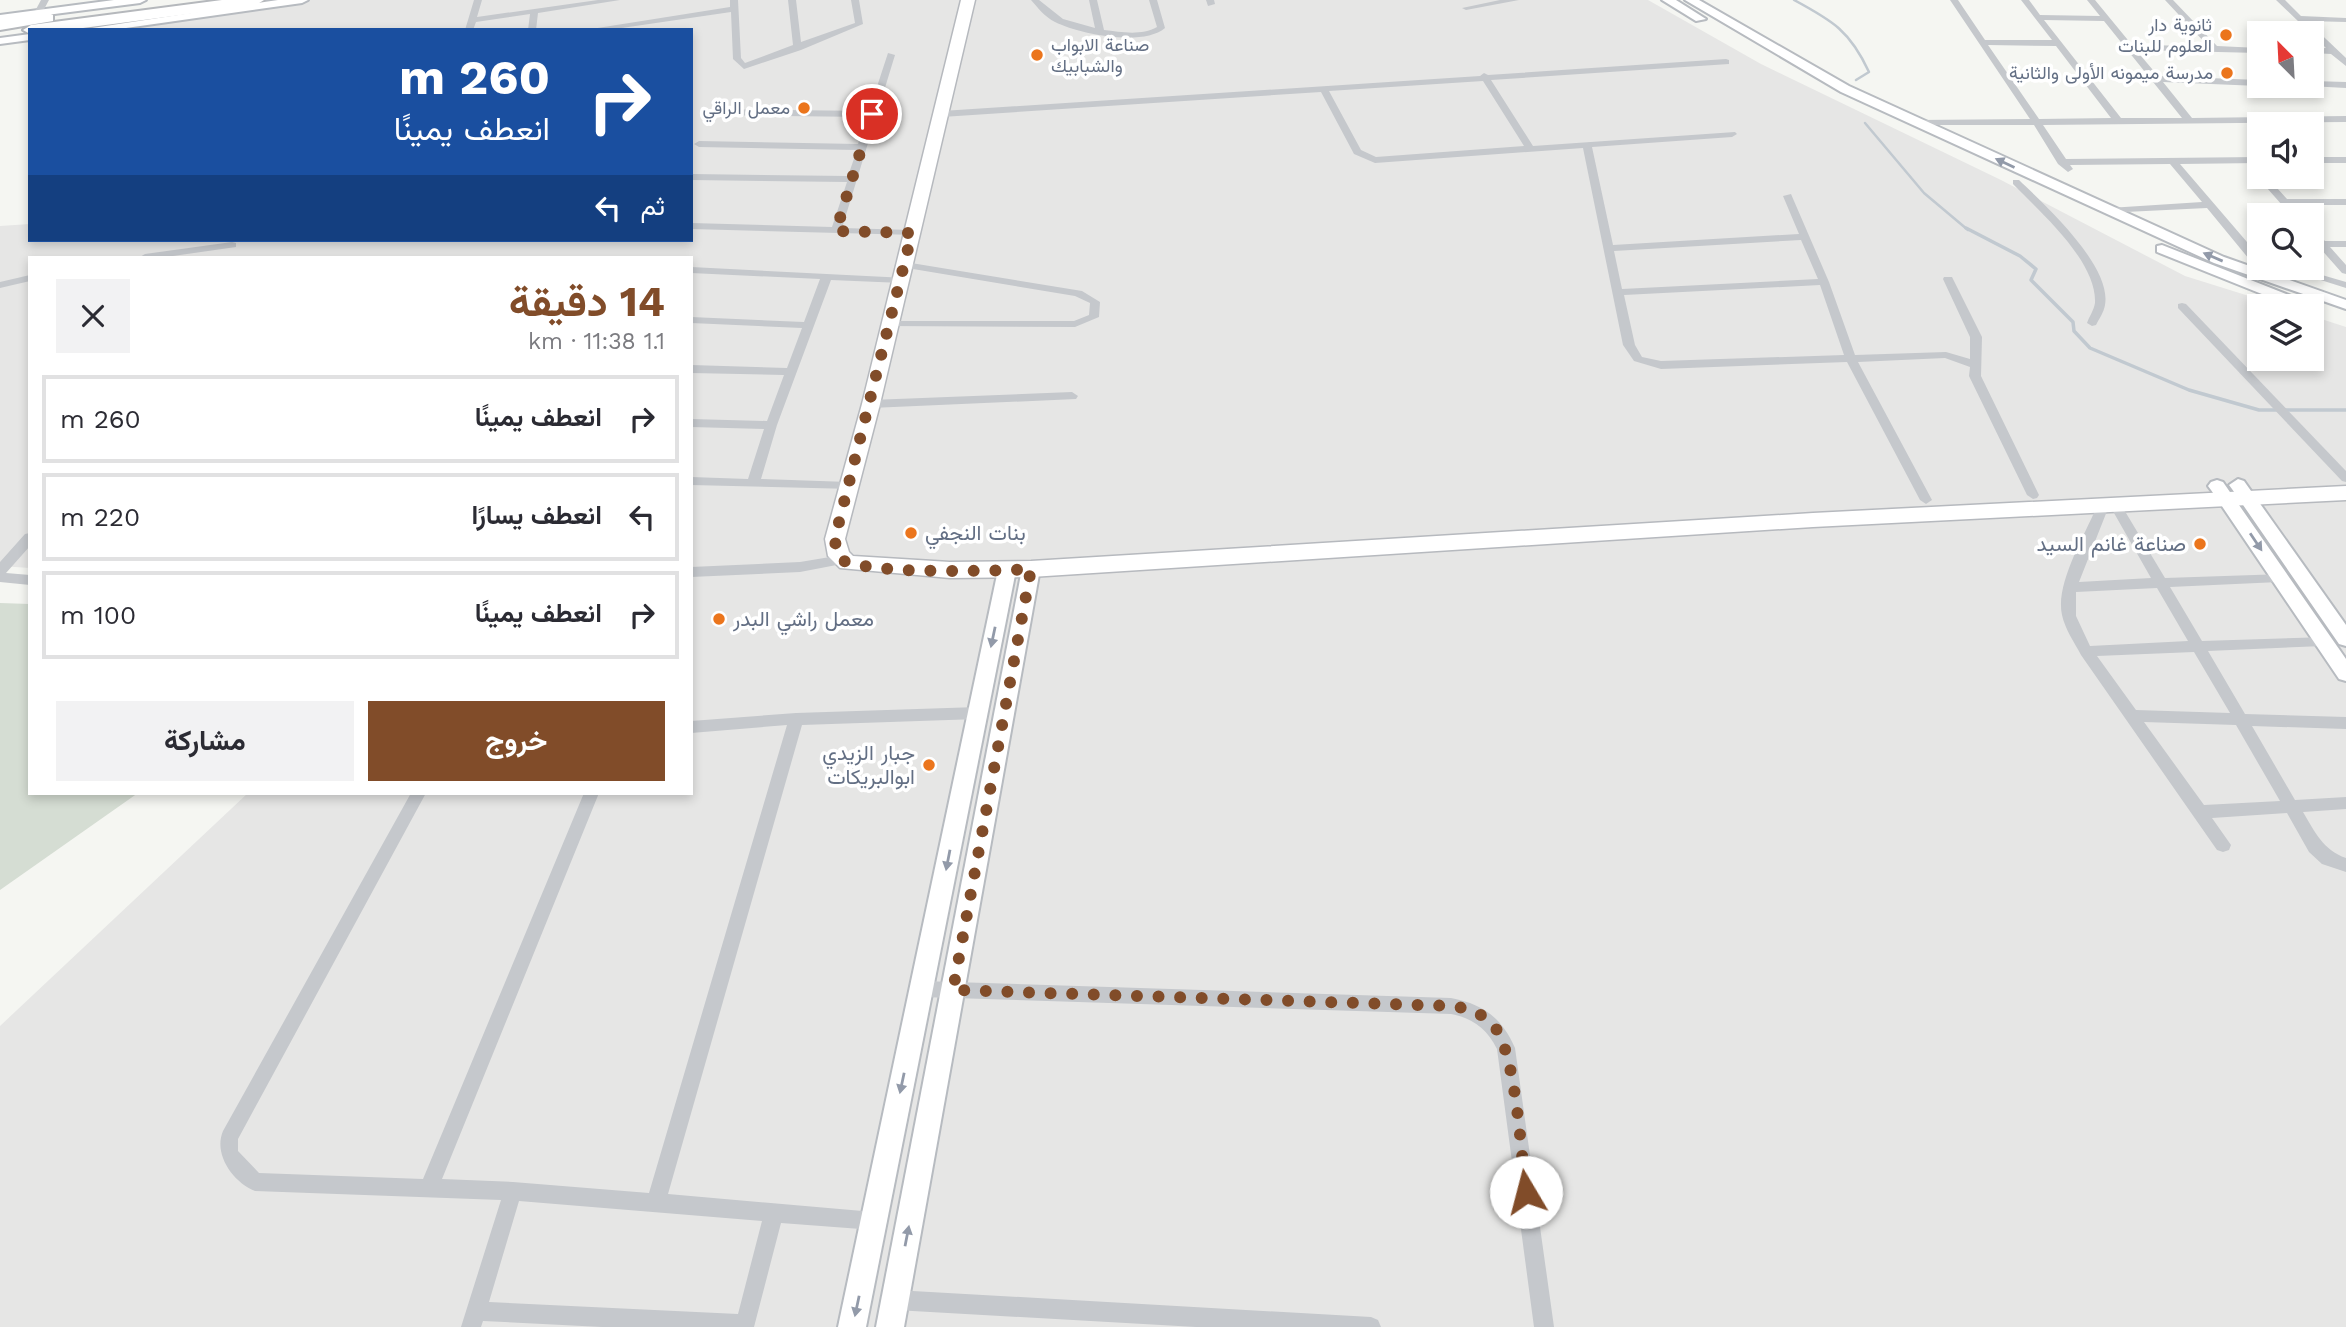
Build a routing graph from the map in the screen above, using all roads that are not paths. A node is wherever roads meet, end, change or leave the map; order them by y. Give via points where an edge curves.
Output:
1 (45, 0) edge
2 (140, 0) edge
3 (188, 0) edge
4 (257, 0) edge
5 (302, 0) edge
6 (478, 0) edge
7 (617, 0) edge
8 (792, 0) edge
9 (855, 0) edge
10 (968, 0) edge
11 (1035, 0) edge
12 (1093, 0) edge
13 (1153, 0) edge
14 (1516, 0) edge
15 (1668, 0) edge
16 (1691, 0) edge
17 (1954, 0) edge
18 (2025, 0) edge
19 (2091, 0) edge
20 (2169, 0) edge
21 (2280, 0) edge
22 (1491, 2) edge
23 (734, 5) edge
24 (1466, 8) dead end
25 (534, 11) junction
26 (38, 13) junction
27 (2038, 17) junction
28 (0, 18) edge
29 (673, 18) junction
30 (2299, 18) junction
31 (2106, 19) junction
32 (471, 20) junction
33 (2346, 20) edge
34 (0, 25) edge
35 (45, 28) edge
36 (99, 28) edge
37 (469, 28) edge
38 (532, 28) edge
39 (603, 28) edge
40 (672, 28) edge
41 (28, 30) edge
42 (1100, 31) junction
43 (0, 34) edge
44 (28, 37) edge
45 (0, 41) edge
46 (1981, 42) junction
47 (2058, 43) junction
48 (2128, 47) junction
49 (799, 48) junction
50 (2214, 49) junction
51 (2247, 50) edge
52 (2324, 51) edge
53 (2334, 51) junction
54 (891, 55) dead end
55 (1726, 62) dead end
56 (2346, 63) edge
57 (1483, 76) junction
58 (2156, 79) junction
59 (2247, 82) edge
60 (2324, 84) edge
61 (2346, 85) edge
62 (1324, 89) junction
63 (708, 112) dead end
64 (872, 114) junction
65 (942, 114) junction
66 (2346, 119) edge
67 (2189, 120) junction
68 (2035, 121) junction
69 (2118, 121) junction
70 (1917, 122) junction
71 (1732, 134) dead end
72 (1941, 134) junction
73 (1924, 138) junction
74 (699, 144) dead end
75 (1587, 145) junction
76 (861, 147) junction
77 (1530, 149) junction
78 (2247, 160) edge
79 (2324, 160) edge
80 (2346, 160) edge
81 (2173, 161) junction
82 (693, 177) edge
83 (852, 179) junction
84 (2016, 182) junction
85 (2272, 189) edge
86 (1788, 196) dead end
87 (2284, 202) joint
88 (2346, 202) edge
89 (2210, 205) junction
90 (2109, 211) junction
91 (693, 226) edge
92 (836, 231) junction
93 (912, 233) junction
94 (1806, 237) junction
95 (233, 243) edge
96 (2324, 244) edge
97 (2346, 244) edge
98 (2324, 247) edge
99 (1608, 248) junction
100 (2247, 250) edge
101 (151, 256) edge
102 (693, 270) edge
103 (2346, 271) edge
104 (903, 272) junction
105 (827, 276) junction
106 (28, 278) edge
107 (1948, 279) dead end
108 (2324, 279) edge
109 (1824, 282) junction
110 (0, 285) edge
111 (2346, 285) edge
112 (1619, 292) junction
113 (2272, 294) edge
114 (2346, 305) edge
115 (2182, 306) dead end
116 (2324, 313) edge
117 (2346, 319) edge
118 (693, 320) edge
119 (2092, 323) dead end
120 (890, 324) junction
121 (807, 325) junction
122 (1852, 360) junction
123 (1975, 365) junction
124 (693, 369) edge
125 (791, 372) junction
126 (1072, 396) dead end
127 (871, 404) junction
128 (693, 423) edge
129 (771, 425) junction
130 (2346, 478) edge
131 (693, 481) edge
132 (753, 484) junction
133 (849, 486) junction
134 (2232, 493) junction
135 (2346, 493) edge
136 (2033, 495) junction
137 (1926, 500) junction
138 (2110, 506) junction
139 (28, 539) edge
140 (842, 560) junction
141 (1041, 568) junction
142 (1007, 570) junction
143 (0, 571) edge
144 (693, 572) edge
145 (0, 577) edge
146 (2280, 577) junction
147 (28, 580) edge
148 (2160, 583) junction
149 (2071, 587) junction
150 (2346, 639) edge
151 (2323, 641) junction
152 (2198, 646) junction
153 (2086, 651) junction
154 (2346, 674) edge
155 (978, 713) junction
156 (2133, 716) junction
157 (796, 719) junction
158 (2243, 721) junction
159 (2346, 723) edge
160 (693, 727) edge
161 (418, 795) edge
162 (591, 795) edge
163 (2346, 803) edge
164 (2292, 807) junction
165 (2200, 812) junction
166 (2223, 845) dead end
167 (2346, 866) edge
168 (921, 989) junction
169 (953, 990) junction
170 (429, 1187) junction
171 (513, 1192) junction
172 (656, 1202) junction
173 (774, 1212) junction
174 (874, 1221) junction
175 (895, 1300) junction
176 (475, 1319) edge
177 (587, 1322) edge
178 (1226, 1322) edge
179 (744, 1326) edge
180 (852, 1327) edge
181 (890, 1327) edge
182 (1371, 1327) edge
183 (1544, 1327) edge

1 - 26 street
2 - 26 street
3 - 34 highway
4 - 35 highway
5 - 36 street
6 - 32 street
7 - 25 street
8 - 49 street
9 - 49 street via 859,24
10 - 65 main road
11 - 42 street via 1061,22
12 - 42 street
13 - 42 street via 1161,28 1156,33
14 - 22 street
15 - 73 street via 1811,85
16 - 70 street via 1807,70
17 - 46 street
18 - 27 street
19 - 31 street
20 - 50 street
21 - 30 street
22 - 24 street
23 - 29 street
23 - 49 street via 740,65
25 - 32 street
25 - 38 street
26 - 28 street
27 - 31 street
27 - 47 street
29 - 39 street
29 - 40 street
30 - 33 street
30 - 53 street
31 - 48 street
32 - 37 street
41 - 43 highway
44 - 45 street
46 - 47 street
46 - 68 street
47 - 69 street
48 - 50 street
48 - 58 street
50 - 51 street
52 - 53 street
53 - 56 street
54 - 64 street
55 - 57 street
57 - 62 street
57 - 77 street
58 - 59 street
58 - 67 street
60 - 61 street
62 - 65 street
62 - 77 street via 1357,152 1367,158
63 - 64 street
64 - 76 street
65 - 93 main road
66 - 67 street
67 - 69 street
68 - 69 street
68 - 70 street
68 - 81 street via 2065,165
70 - 72 street
71 - 75 street
72 - 73 street
90 -> 72 street
73 - 84 street
74 - 76 street
75 - 77 street
75 - 99 street
76 - 83 street
78 - 81 street
79 - 80 street
81 - 89 street
82 - 83 street
83 - 92 street
84 - 113 street via 2217,274
84 - 119 street via 2081,253 2097,285 2100,304
85 - 87 street
86 - 94 street
87 - 88 street
89 - 90 street
89 - 100 street
114 -> 90 street via 2258,275
91 - 92 street
92 - 93 street
93 - 104 main road
94 - 99 street
94 - 109 street
95 - 101 street
96 - 97 street
98 - 103 street
99 - 112 street
102 - 105 street
104 - 105 street
104 - 120 main road
104 - 120 street via 1078,293 1095,302 1094,317 1074,324
105 - 121 street
106 - 110 street
107 - 123 street via 1976,337
108 - 111 street
109 - 112 street
109 - 122 street
112 - 122 street via 1632,354 1646,363
115 - 130 street
116 - 117 street
118 - 121 street
120 - 127 main road
121 - 125 street
122 - 123 street via 1945,355
122 - 137 street
123 - 136 street via 1975,376
124 - 125 street
125 - 129 street
126 - 127 street
127 - 133 main road
128 - 129 street
129 - 132 street
130 - 134 main road
131 - 132 street
132 - 133 street
133 - 140 main road via 835,538
134 - 135 main road
134 - 136 main road
134 - 138 main road
134 -> 146 street
134 - 150 street
136 - 137 main road
137 - 141 main road via 1104,552
138 - 141 main road
138 - 148 street
138 - 149 street
139 - 143 street
140 - 142 main road via 864,566
140 - 144 street via 800,567
141 - 142 main road
141 - 169 street
142 -> 155 street
145 - 147 street
146 - 148 street
146 - 151 street
148 - 149 street
148 - 152 street
149 - 153 street via 2067,608
151 - 152 street
151 - 154 street
152 - 153 street
152 - 158 street
153 - 156 street
155 - 157 street
155 -> 168 street
156 - 158 street
156 - 165 street
157 - 160 street
157 - 172 street
158 - 159 street
158 - 164 street
161 - 170 street via 229,1138 229,1155 255,1182
162 - 170 street
163 - 164 street
164 - 165 street
164 - 167 street via 2315,847
165 - 166 street
168 - 169 street
168 -> 174 street
175 -> 169 street
169 - 183 street via 1451,1006 1478,1013 1493,1025 1506,1048
170 - 171 street
171 - 172 street
171 - 176 street
172 - 173 street
173 - 174 street
173 - 179 street
174 -> 180 street
175 - 178 street
175 - 181 street
176 - 177 street
177 - 179 street
178 - 182 street

